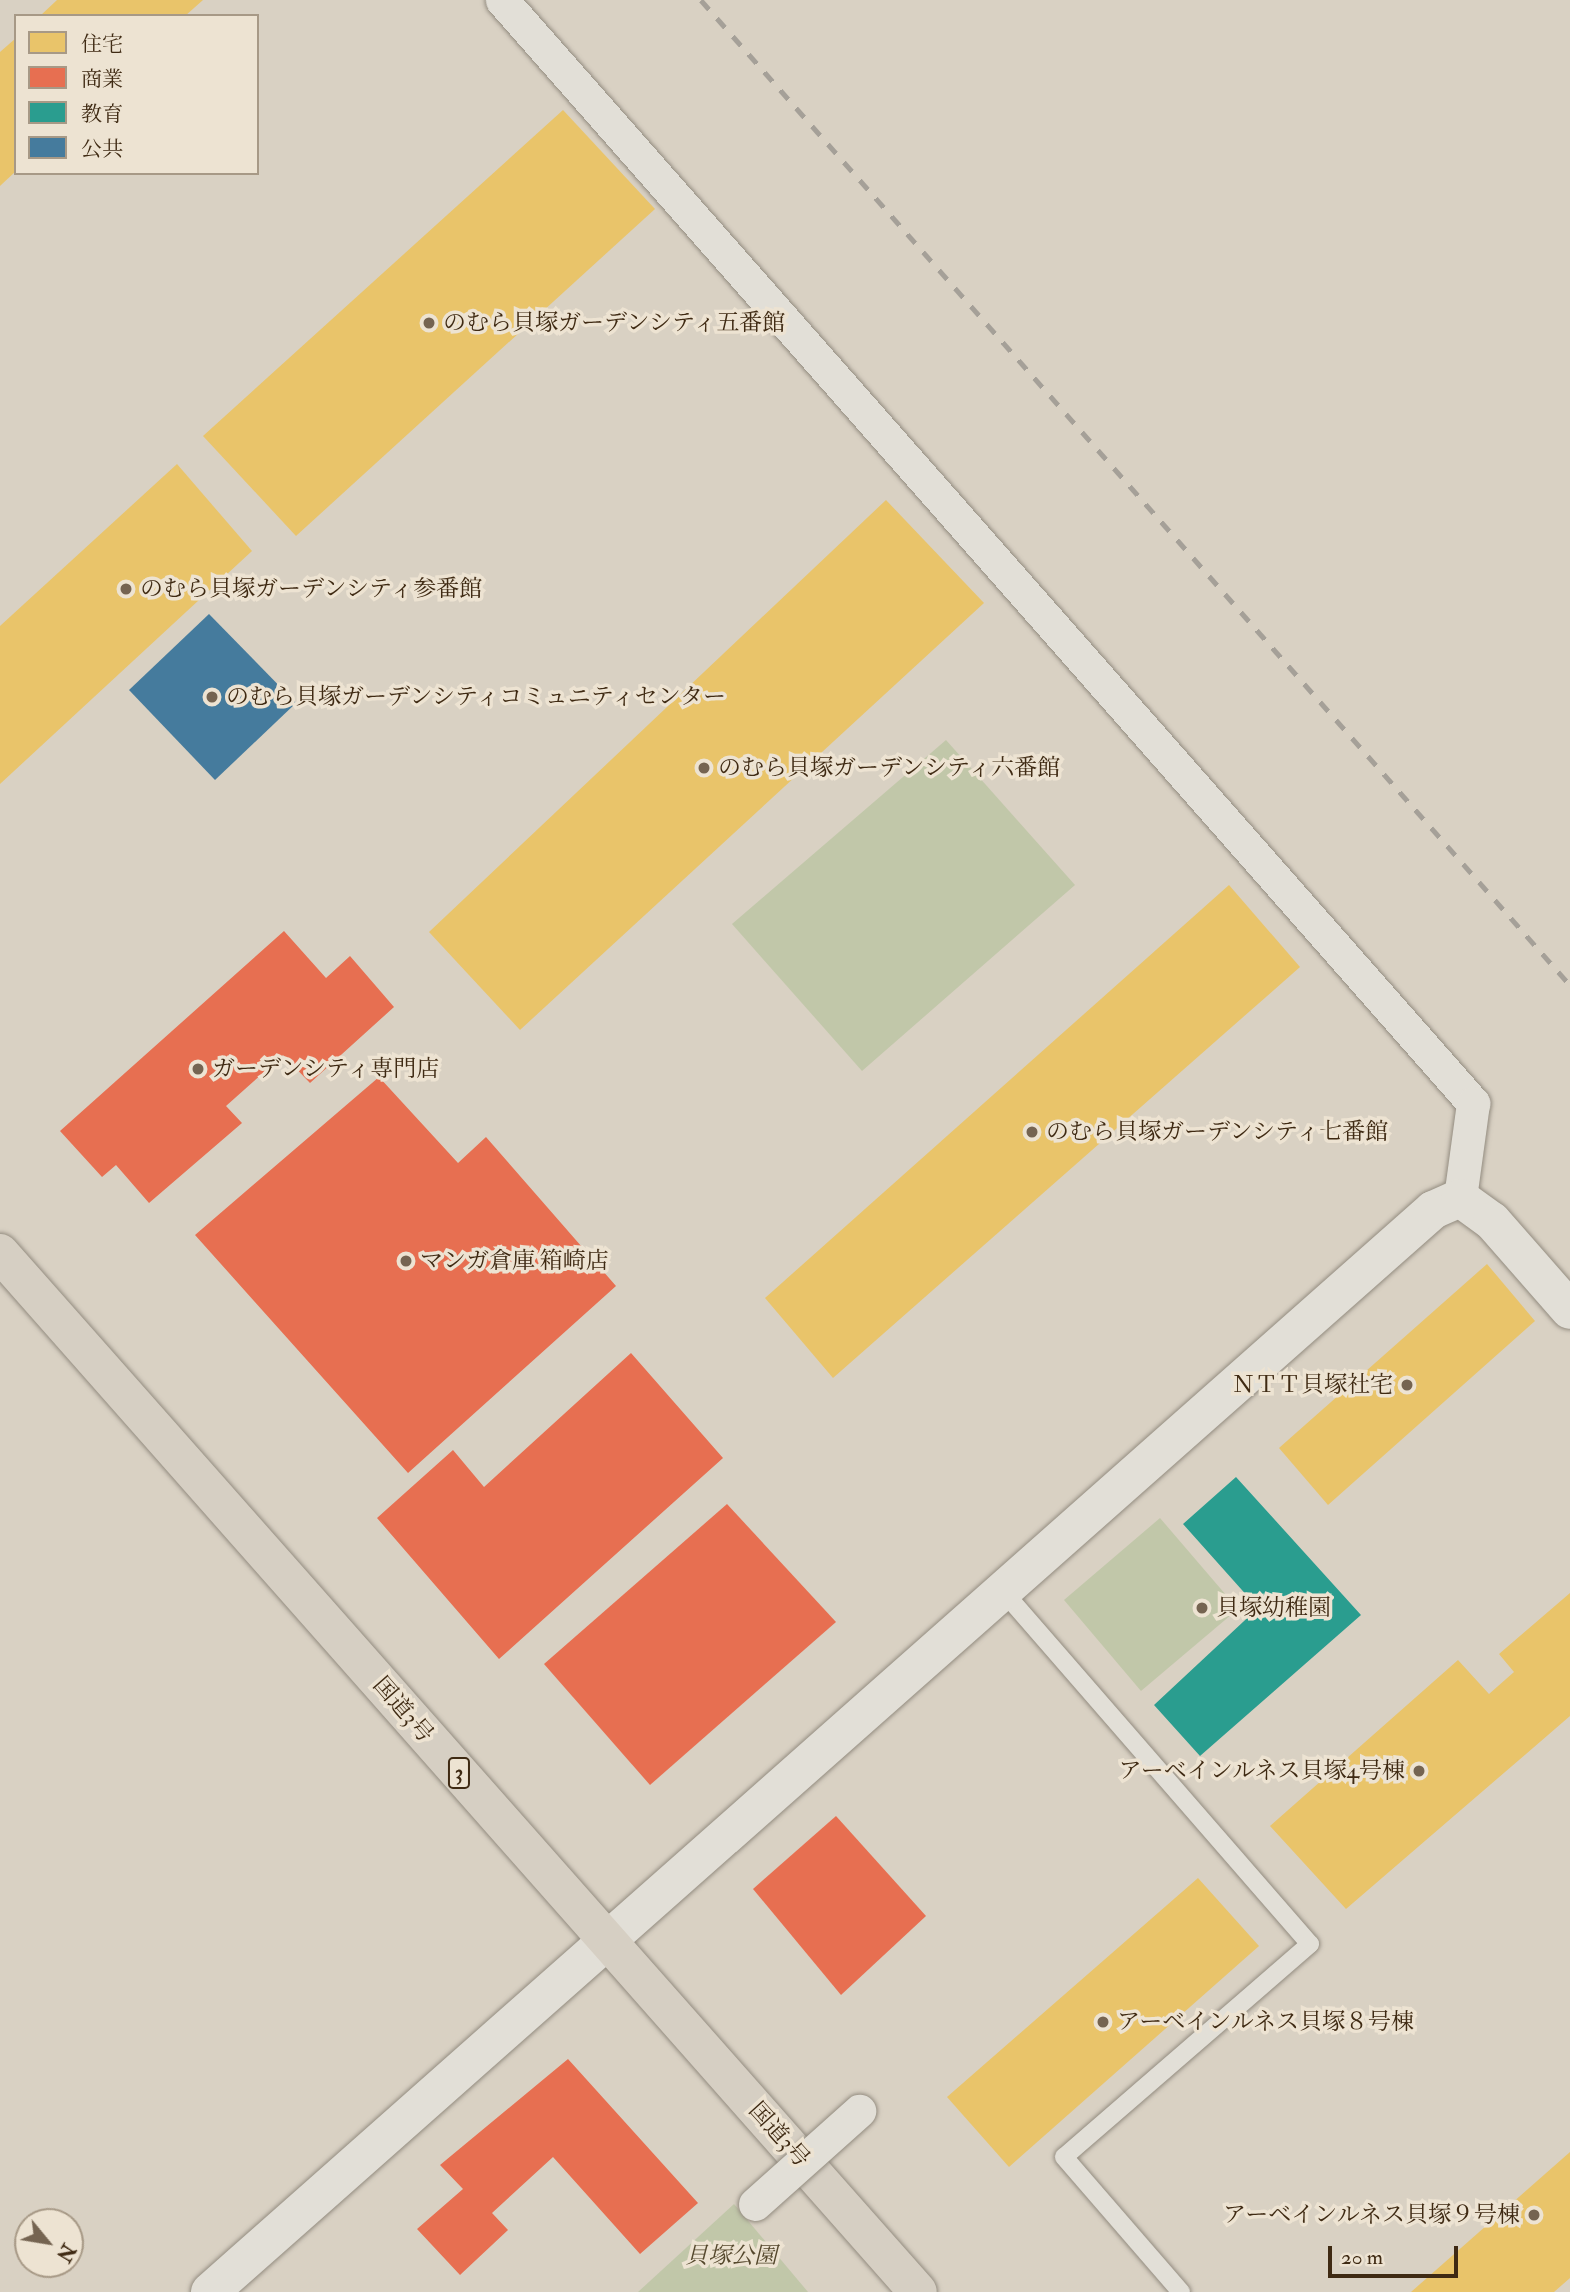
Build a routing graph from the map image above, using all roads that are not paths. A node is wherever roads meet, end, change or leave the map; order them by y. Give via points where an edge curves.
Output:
1 (502, 0) edge
2 (1460, 1198) junction
3 (0, 1253) edge
4 (1570, 1310) edge
5 (1002, 1590) junction
6 (606, 1939) junction
7 (859, 2111) dead end
8 (755, 2203) dead end
9 (210, 2292) edge
10 (918, 2292) edge
11 (1181, 2292) edge

1 - 2 street via 1473,1103
2 - 4 street via 1492,1221
2 - 5 street via 1433,1210
3 - 6 highway, 国道3号 / 3
5 - 6 street
5 - 11 lane via 1310,1944 1064,2157
6 - 9 street
6 - 10 highway, 国道3号 / 3
7 - 8 street, bridge

